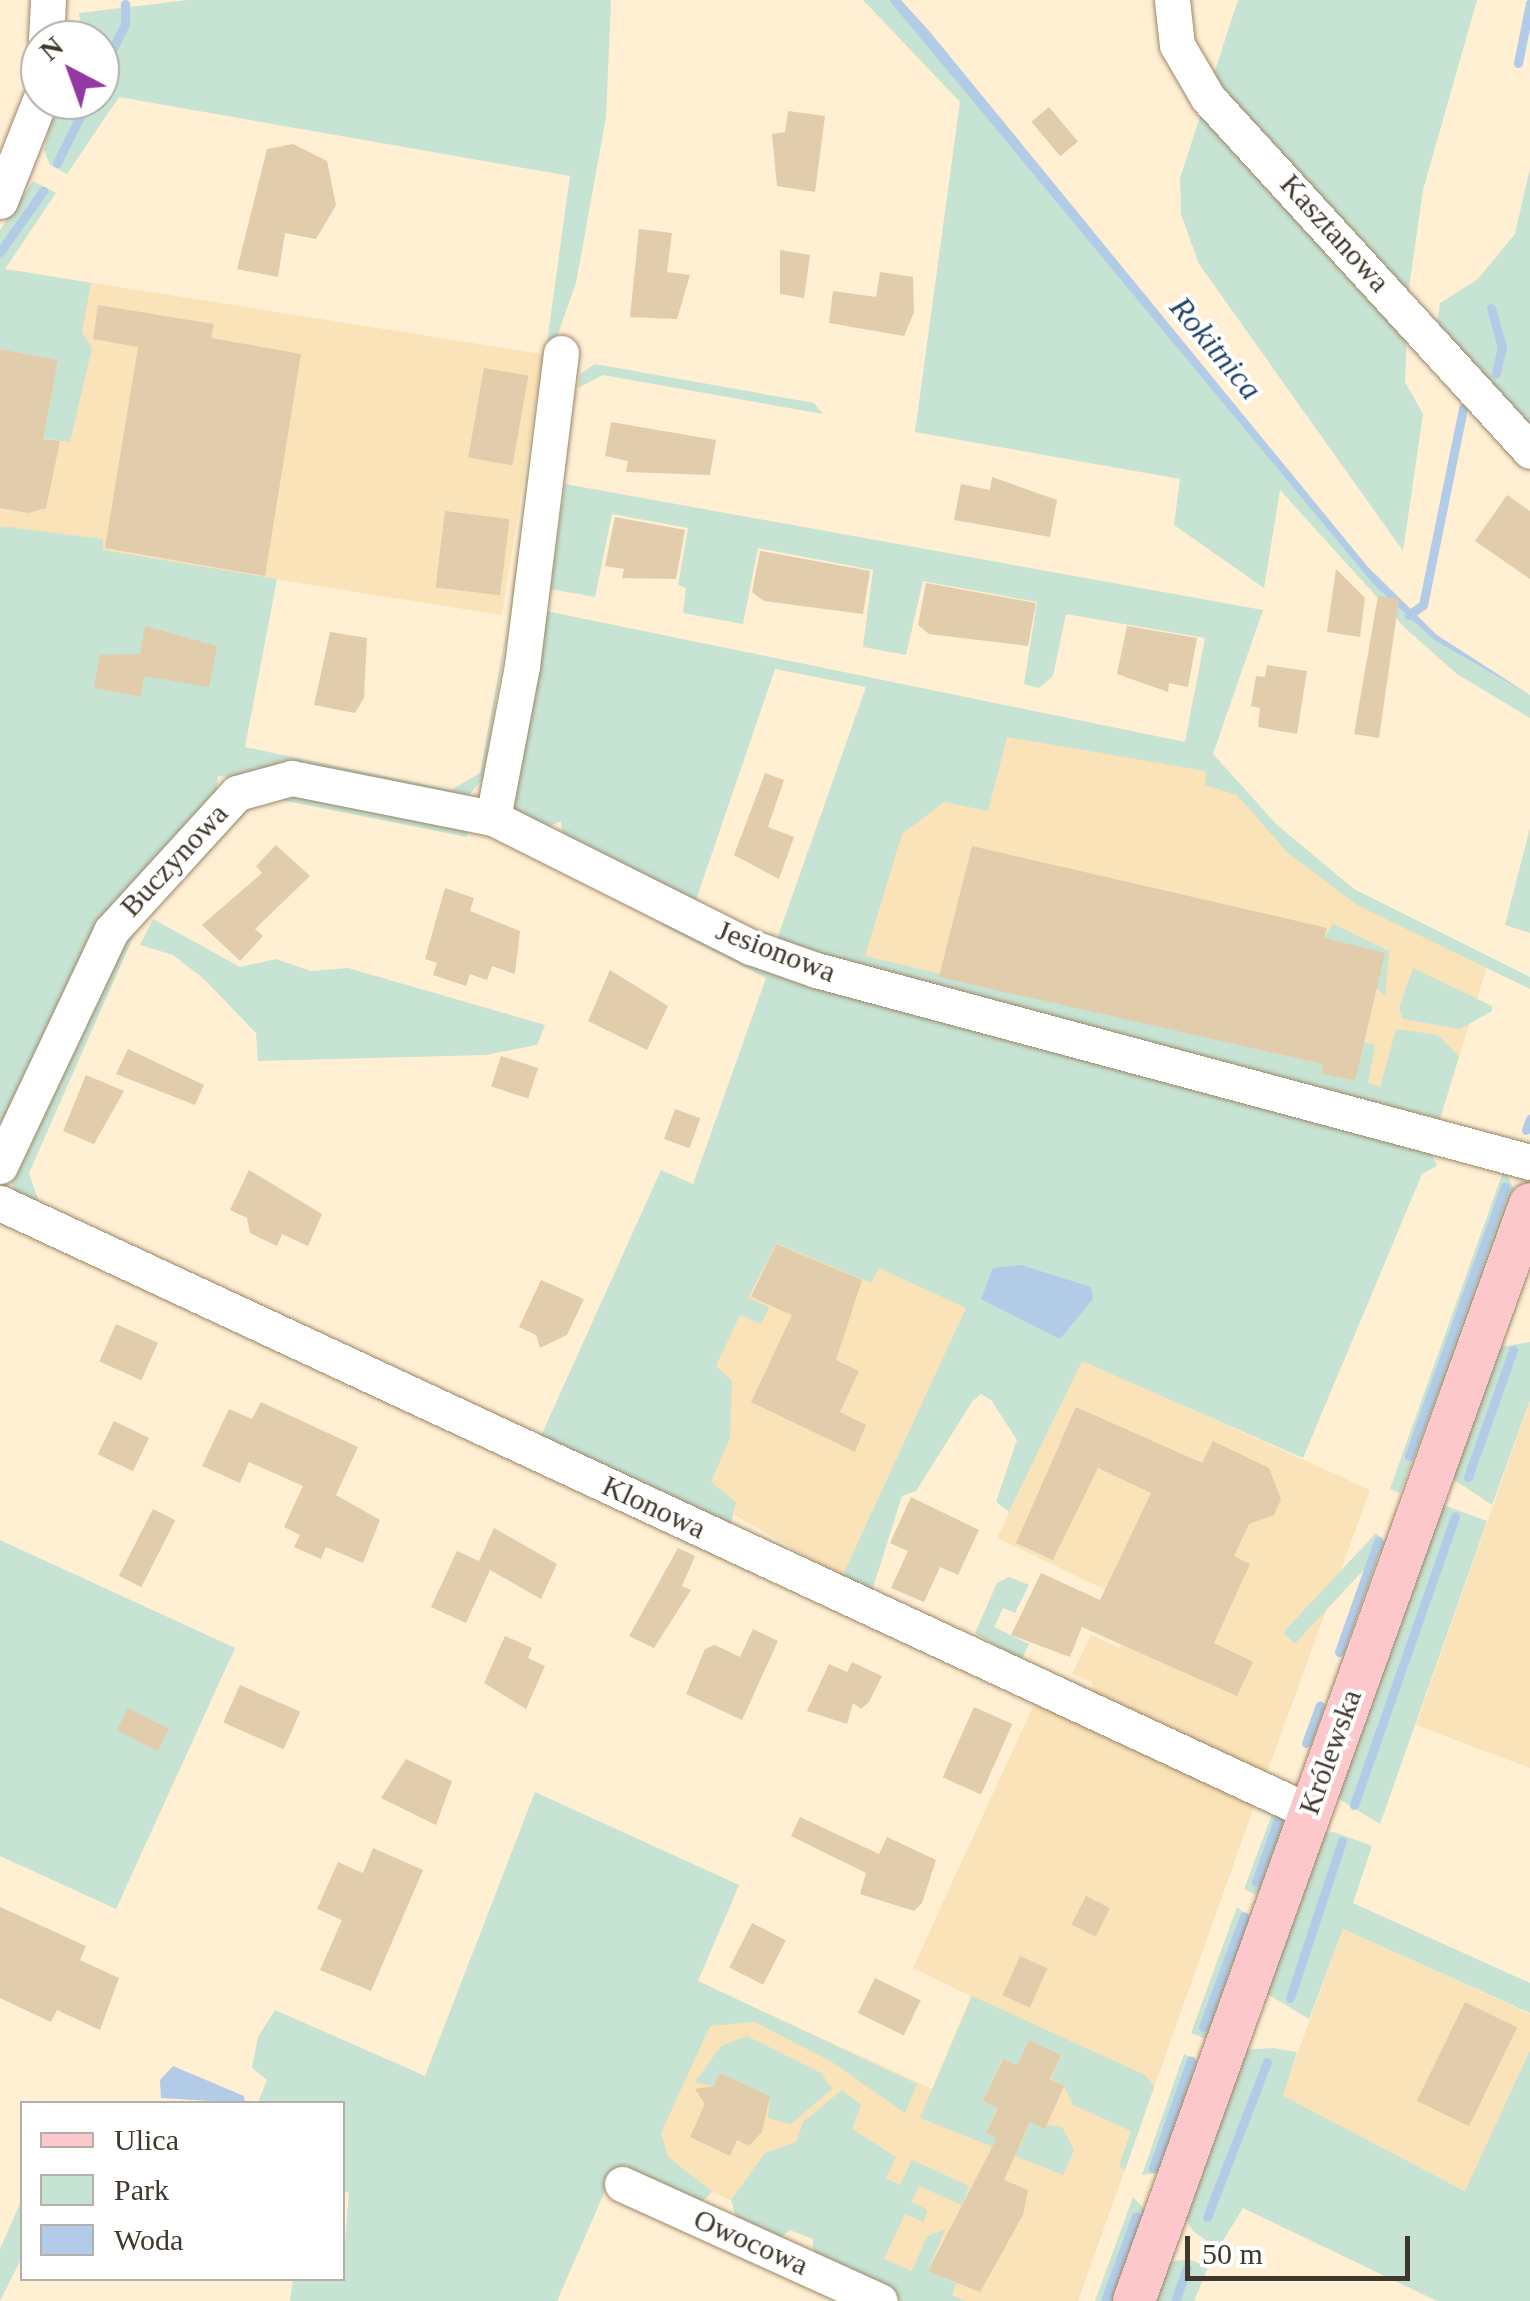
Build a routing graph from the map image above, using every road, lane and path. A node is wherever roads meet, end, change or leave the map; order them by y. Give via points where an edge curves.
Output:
1 (1172, 0) edge
2 (32, 120) edge
3 (0, 200) edge
4 (561, 353) dead end
5 (1530, 452) edge
6 (493, 818) junction
7 (1530, 1162) edge
8 (0, 1166) edge
9 (0, 1203) edge
10 (1530, 1204) edge
11 (1308, 1811) junction
12 (622, 2184) dead end
13 (880, 2301) edge
14 (1134, 2301) edge

1 - 5 street, Kasztanowa via 1177,45 1208,98
2 - 3 street
4 - 6 street via 522,666
6 - 7 street, Jesionowa via 751,947 816,970
6 - 8 street, Buczynowa via 292,778 237,794 111,931
9 - 11 street, Klonowa
10 - 11 main road, Królewska
11 - 14 main road, Królewska
12 - 13 street, Owocowa

